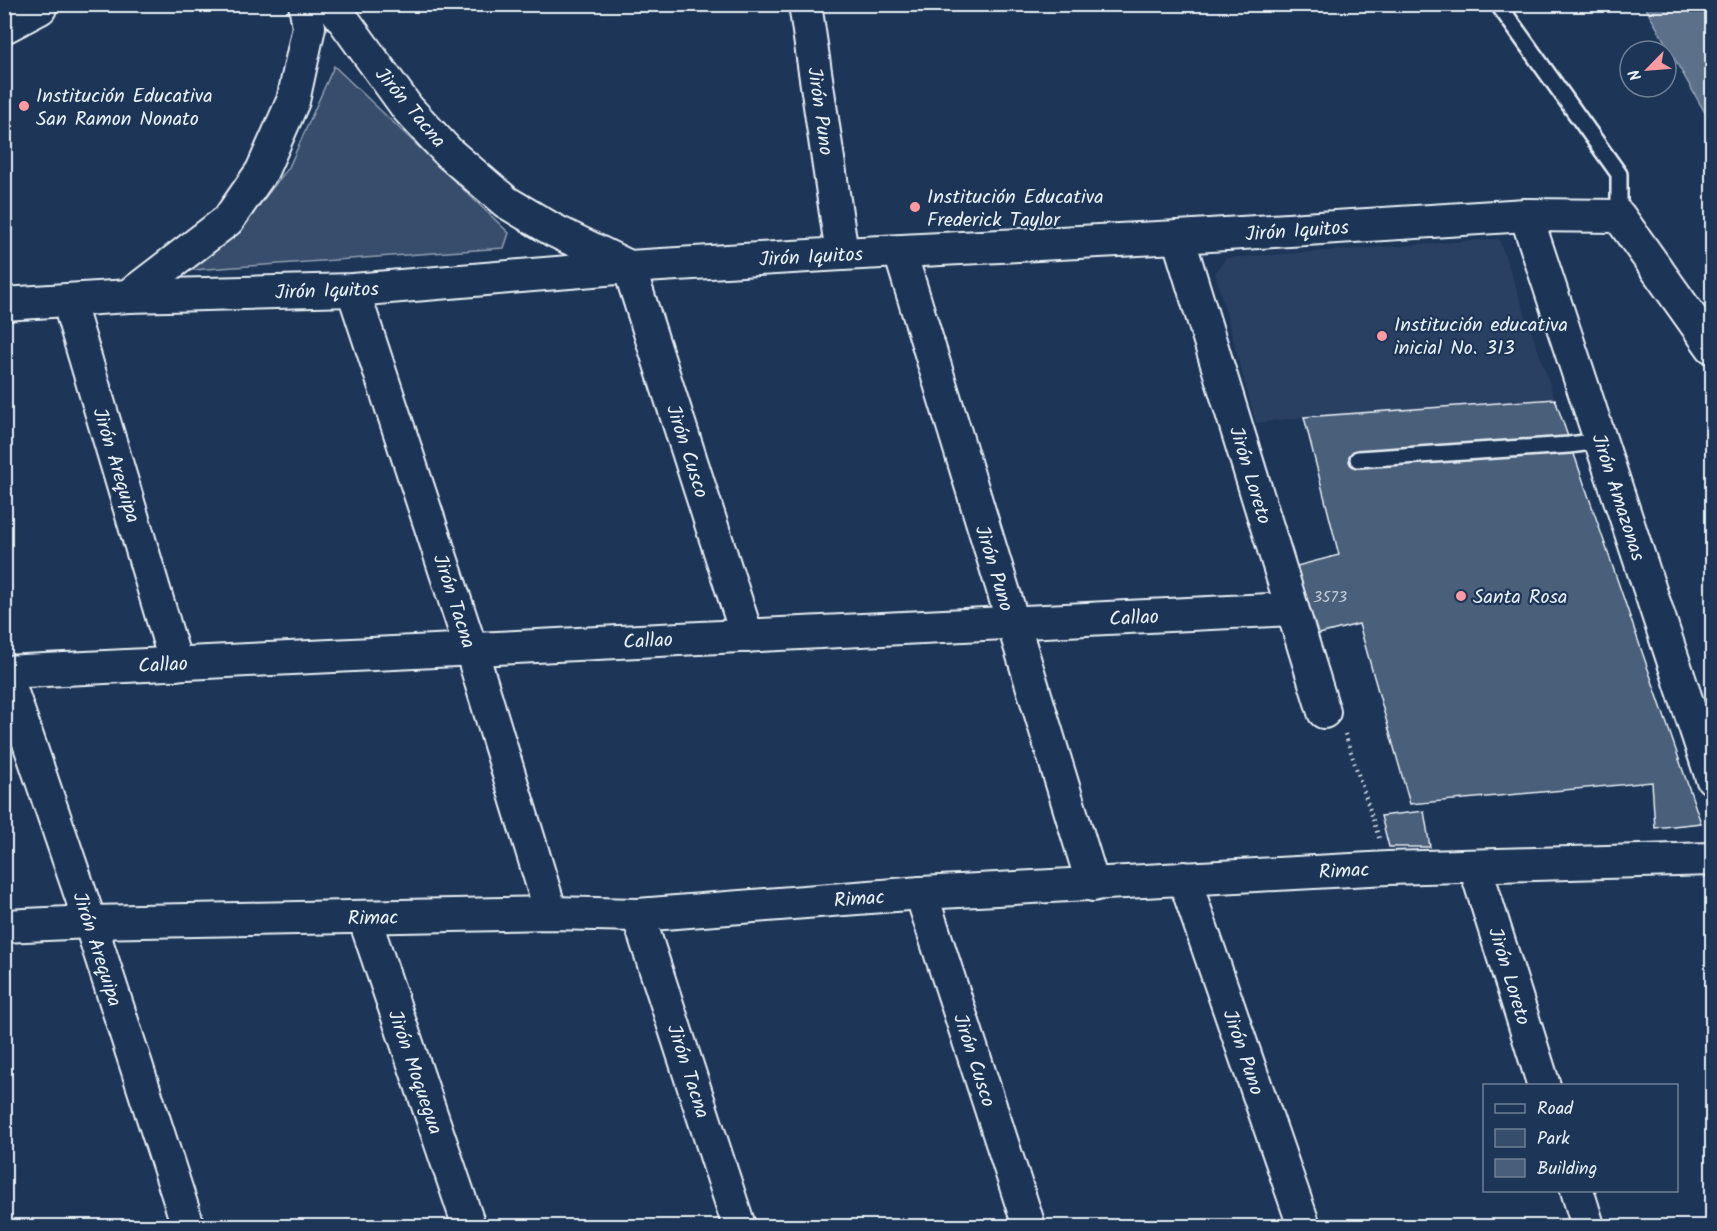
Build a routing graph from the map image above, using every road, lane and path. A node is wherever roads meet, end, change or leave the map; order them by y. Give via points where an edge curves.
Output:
1 (41, 4) edge
2 (305, 4) edge
3 (332, 4) edge
4 (805, 4) edge
5 (1498, 4) edge
6 (4, 27) edge
7 (1526, 215) junction
8 (1619, 216) junction
9 (1178, 237) junction
10 (900, 252) junction
11 (842, 254) junction
12 (629, 267) junction
13 (353, 290) junction
14 (129, 296) junction
15 (6, 300) edge
16 (68, 300) junction
17 (1713, 347) edge
18 (1600, 441) junction
19 (1358, 459) dead end
20 (1292, 609) junction
21 (1012, 623) junction
22 (747, 636) junction
23 (471, 649) junction
24 (176, 664) junction
25 (5, 672) edge
26 (1324, 712) joint
27 (1713, 778) edge
28 (1713, 859) edge
29 (1475, 866) junction
30 (1388, 868) junction
31 (1184, 878) junction
32 (1093, 885) junction
33 (921, 893) junction
34 (551, 913) junction
35 (638, 915) junction
36 (364, 917) junction
37 (90, 922) junction
38 (4, 926) edge
39 (1543, 1084) edge
40 (1577, 1192) edge
41 (188, 1227) edge
42 (469, 1227) edge
43 (739, 1227) edge
44 (1029, 1227) edge
45 (1304, 1227) edge
46 (1588, 1227) edge

1 - 6 street
2 - 14 street via 309,27 294,101 262,171 228,220
3 - 12 street, Jirón Tacna via 408,109 449,153 506,202 552,230
4 - 11 street, Jirón Puno
5 - 8 lane via 1619,174
7 - 8 street, Jirón Iquitos
7 - 9 street, Jirón Iquitos
7 - 18 street, Jirón Amazonas
8 - 17 street
9 - 10 street, Jirón Iquitos
9 - 20 street, Jirón Loreto
10 - 11 street, Jirón Iquitos
10 - 21 street, Jirón Puno
11 - 12 street, Jirón Iquitos
12 - 13 street, Jirón Iquitos
12 - 22 street, Jirón Cusco
13 - 14 street, Jirón Iquitos
13 - 23 street, Jirón Tacna
14 - 16 street, Jirón Iquitos
15 - 16 street, Jirón Iquitos
16 - 24 street, Jirón Arequipa
18 - 19 lane
18 - 27 street, Jirón Amazonas
20 - 21 street, Callao
20 - 26 street, Jirón Loreto
21 - 22 street, Callao
21 - 32 street, Jirón Puno
22 - 23 street, Callao
23 - 24 street, Callao
23 - 34 street, Jirón Tacna
24 - 25 street, Callao
25 - 37 street, Jirón Arequipa
26 - 30 path via 1339,717
28 - 29 street, Rimac
29 - 30 street, Rimac
29 - 39 street, Jirón Loreto
30 - 31 street, Rimac
31 - 32 street, Rimac
31 - 45 street, Jirón Puno
32 - 33 street, Rimac
33 - 35 street, Rimac
33 - 44 street, Jirón Cusco
34 - 35 street, Rimac
34 - 36 street, Rimac
35 - 43 street, Jirón Tacna
36 - 37 street, Rimac
36 - 42 street, Jirón Moquegua
37 - 38 street, Rimac
37 - 41 street, Jirón Arequipa
40 - 46 street

